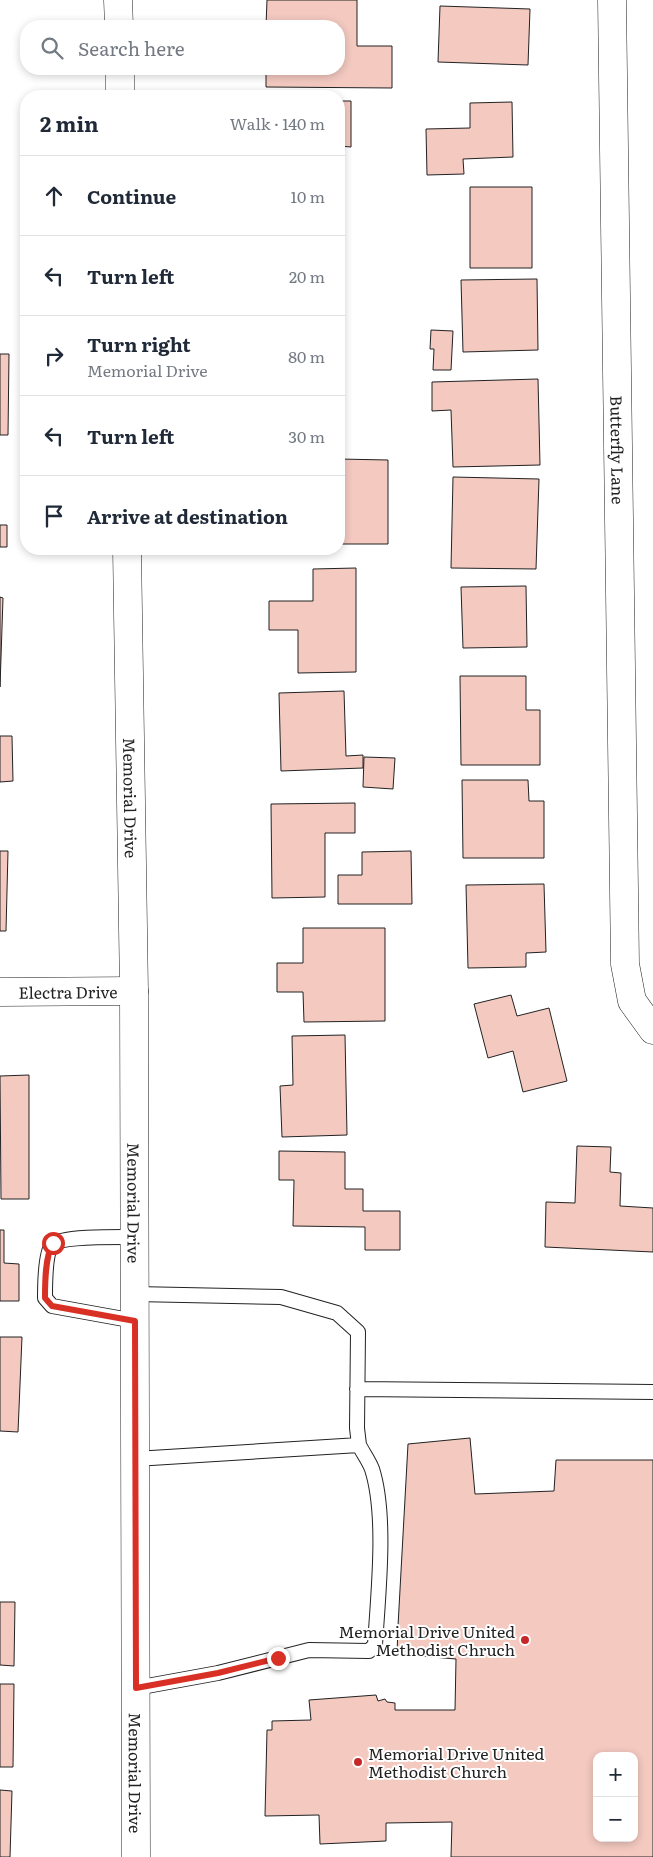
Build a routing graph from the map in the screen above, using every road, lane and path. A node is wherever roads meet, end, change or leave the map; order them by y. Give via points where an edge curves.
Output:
1 (612, 0) edge
2 (120, 75) edge
3 (120, 90) edge
4 (127, 555) edge
5 (134, 991) junction
6 (0, 992) edge
7 (653, 1030) edge
8 (135, 1237) junction
9 (135, 1308) junction
10 (357, 1389) junction
11 (653, 1392) edge
12 (359, 1445) junction
13 (135, 1459) junction
14 (136, 1688) junction
15 (136, 1857) edge

1 - 7 main road, Butterfly Lane via 625,964 632,1001
2 - 3 main road
4 - 5 main road, Memorial Drive
5 - 6 main road, Electra Drive
5 - 8 main road, Memorial Drive
8 - 9 main road, Memorial Drive
8 - 9 lane via 64,1239 53,1243 49,1249 45,1298 52,1306
9 - 10 lane via 282,1297 338,1313 358,1332
9 - 13 main road, Memorial Drive
10 - 11 lane
10 - 12 lane
12 - 13 lane
12 - 14 lane via 371,1468 378,1496 379,1556 374,1645 369,1651 309,1650 218,1673
13 - 14 main road, Memorial Drive
14 - 15 main road, Memorial Drive

